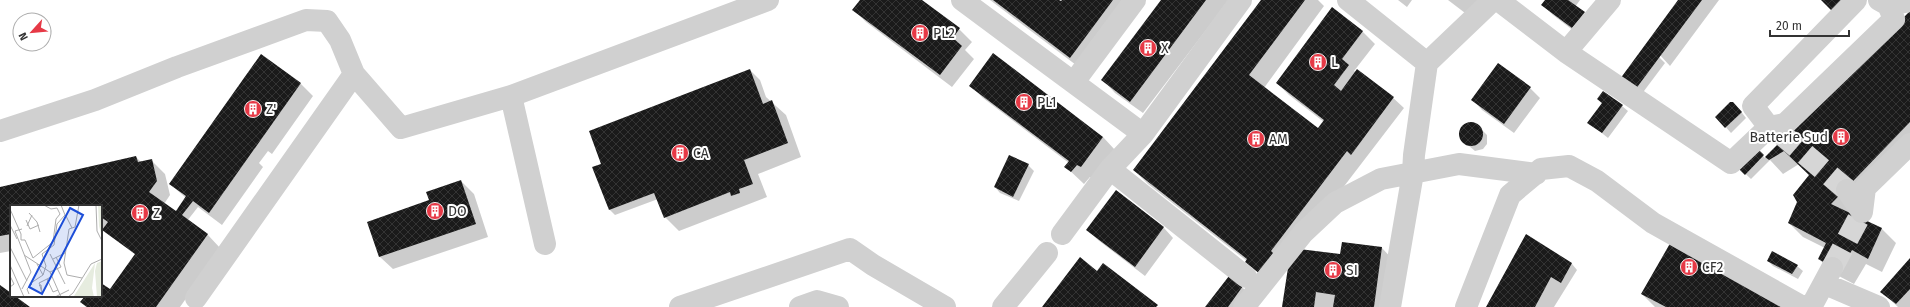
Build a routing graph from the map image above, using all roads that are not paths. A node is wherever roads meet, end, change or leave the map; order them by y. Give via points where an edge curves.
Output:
1 (768, 0) edge
2 (962, 0) edge
3 (1135, 0) edge
4 (1241, 0) edge
5 (1348, 0) edge
6 (1492, 0) edge
7 (1498, 0) edge
8 (1610, 0) edge
9 (1856, 0) edge
10 (1910, 1) edge
11 (1884, 2) edge
12 (1566, 52) junction
13 (1427, 63) junction
14 (354, 74) junction
15 (1074, 82) junction
16 (510, 96) junction
17 (1775, 130) junction
18 (0, 131) edge
19 (1143, 134) junction
20 (1910, 144) edge
21 (1110, 169) junction
22 (1413, 173) junction
23 (1536, 174) junction
24 (1847, 190) tunnel mouth
25 (1062, 234) dead end
26 (545, 244) dead end
27 (1047, 253) dead end
28 (1246, 277) dead end
29 (196, 298) dead end
30 (680, 307) edge
31 (800, 307) edge
32 (838, 307) edge
33 (945, 307) edge
34 (1003, 307) edge
35 (1244, 307) edge
36 (1390, 307) edge
37 (1466, 307) edge
38 (1803, 307) edge
39 (1811, 307) edge
40 (1879, 307) edge

1 - 16 lane
2 - 15 lane
3 - 15 lane
4 - 19 lane
5 - 13 lane
6 - 13 lane
7 - 12 lane
8 - 12 lane
9 - 17 lane via 1753,106
10 - 11 lane
11 - 17 lane via 1894,20 1786,124
12 - 17 lane via 1731,163
13 - 22 lane
14 - 16 lane via 401,128
14 - 18 lane via 340,40 327,21 306,20 95,100
14 - 29 lane
15 - 19 lane
16 - 26 lane
19 - 21 lane
20 - 24 lane via 1865,188 1862,212
21 - 25 lane
21 - 28 lane
22 - 23 lane via 1459,164
22 - 35 lane via 1381,179 1335,203 1303,233
22 - 36 lane
23 - 37 lane via 1510,195
23 - 38 lane via 1541,170 1569,166 1597,181 1653,223
27 - 34 lane
30 - 33 lane via 850,249 873,266
31 - 32 lane via 817,301
39 - 40 lane via 1828,276

